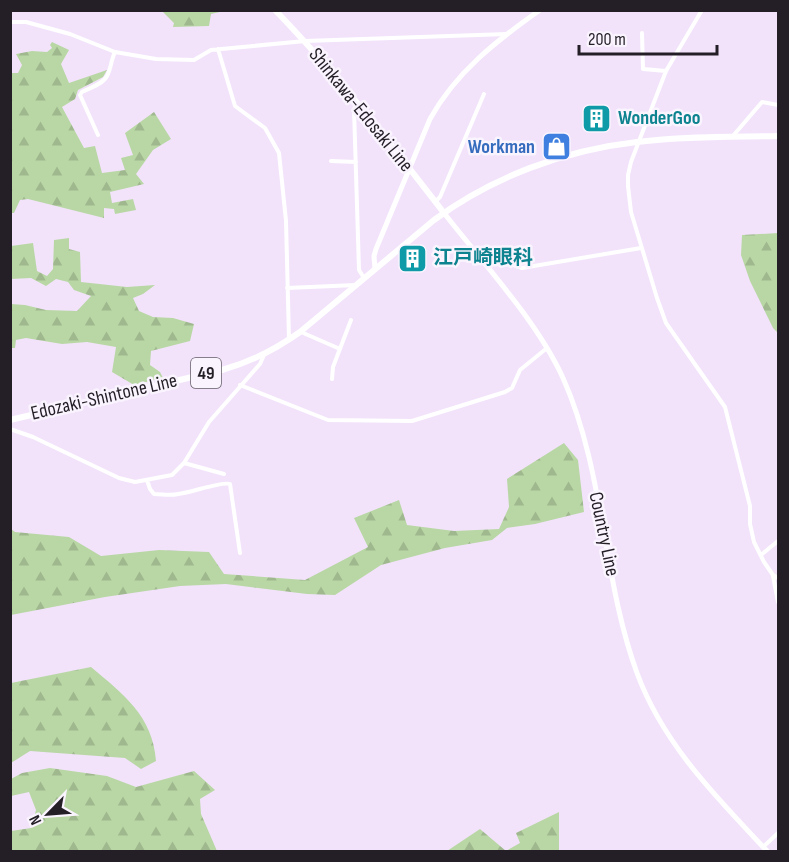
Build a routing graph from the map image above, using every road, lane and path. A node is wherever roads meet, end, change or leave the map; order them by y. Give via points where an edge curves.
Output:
1 (275, 10) edge
2 (540, 10) edge
3 (702, 10) edge
4 (10, 22) edge
5 (642, 33) dead end
6 (508, 34) junction
7 (305, 41) junction
8 (218, 49) junction
9 (115, 52) junction
10 (666, 71) junction
11 (484, 94) dead end
12 (357, 103) junction
13 (778, 105) edge
14 (98, 135) dead end
15 (778, 136) edge
16 (732, 137) junction
17 (639, 141) junction
18 (330, 161) dead end
19 (356, 162) junction
20 (409, 168) junction
21 (435, 202) junction
22 (444, 213) junction
23 (641, 248) junction
24 (473, 250) junction
25 (375, 269) junction
26 (364, 279) junction
27 (357, 285) junction
28 (288, 288) junction
29 (351, 320) dead end
30 (300, 332) junction
31 (289, 340) junction
32 (547, 348) junction
33 (340, 349) junction
34 (264, 354) junction
35 (332, 379) dead end
36 (240, 385) junction
37 (10, 420) edge
38 (10, 429) edge
39 (184, 463) junction
40 (224, 474) dead end
41 (147, 480) junction
42 (778, 541) edge
43 (240, 553) dead end
44 (761, 555) junction
45 (773, 575) junction
46 (778, 578) edge
47 (778, 602) edge
48 (778, 833) edge
49 (765, 849) edge

1 - 7 main road, Shinkawa-Edosaki Line
2 - 6 street
3 - 10 street
4 - 9 street via 26,22 70,34
5 - 10 street via 643,69
6 - 7 street
6 - 20 street via 471,64 445,94
7 - 8 street
7 - 12 main road, Shinkawa-Edosaki Line
8 - 9 street via 194,60
8 - 28 street via 235,106 264,128 279,153
9 - 14 street via 107,76 80,95
10 - 17 street
11 - 21 street
12 - 19 street
12 - 20 main road, Shinkawa-Edosaki Line
13 - 16 street via 762,102
15 - 16 main road, Edozaki-Shintone Line / 49
16 - 17 main road, Edozaki-Shintone Line / 49
17 - 22 main road, Edozaki-Shintone Line / 49 via 588,150 531,168 477,192
17 - 23 street via 628,186
18 - 19 street
19 - 26 street via 360,270
20 - 21 main road, Shinkawa-Edosaki Line
20 - 25 street via 376,249
21 - 22 main road, Shinkawa-Edosaki Line
22 - 24 street, Country Line
22 - 25 main road, Edozaki-Shintone Line / 49
23 - 24 street via 522,268
23 - 44 street via 666,323 725,407 750,506 754,542
24 - 32 street, Country Line
25 - 26 main road, Edozaki-Shintone Line / 49
26 - 27 main road, Edozaki-Shintone Line / 49
27 - 28 street
27 - 30 main road, Edozaki-Shintone Line / 49
28 - 31 street
29 - 33 street
30 - 31 main road, Edozaki-Shintone Line / 49
30 - 33 street
31 - 34 main road, Edozaki-Shintone Line / 49
32 - 36 street via 520,370 512,388 505,392 412,421 328,420
32 - 49 street, Country Line via 572,401 585,442 629,649 644,692 682,756
33 - 35 street
34 - 36 street
34 - 37 main road, Edozaki-Shintone Line / 49 via 232,367
36 - 39 street via 209,422
38 - 41 street via 119,478
39 - 40 street
39 - 41 street via 172,475
41 - 43 street via 154,494 175,495 230,484
42 - 44 street
44 - 45 street
45 - 46 street
45 - 47 street
48 - 49 street

